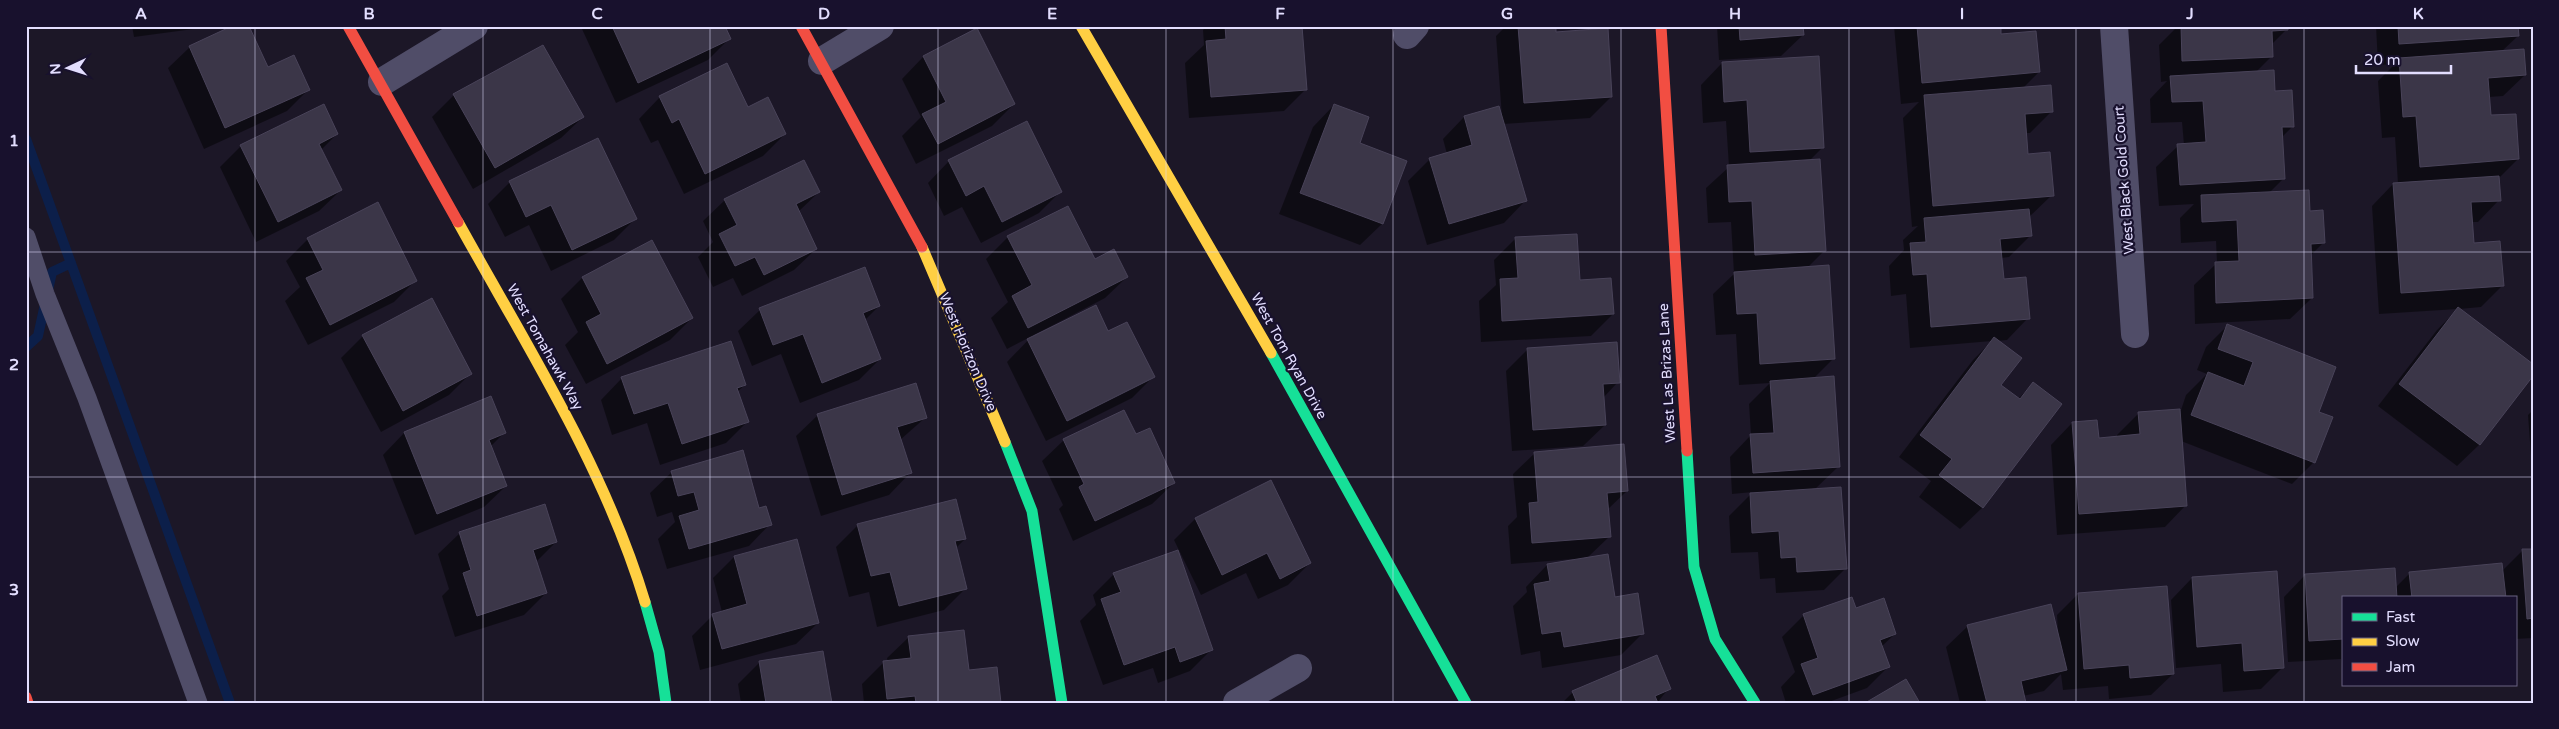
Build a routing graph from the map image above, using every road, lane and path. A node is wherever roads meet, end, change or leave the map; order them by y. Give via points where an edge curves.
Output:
1 (348, 26) edge
2 (474, 26) edge
3 (801, 26) edge
4 (880, 26) edge
5 (1081, 26) edge
6 (1661, 26) edge
7 (2114, 26) edge
8 (822, 61) junction
9 (382, 82) junction
10 (26, 237) edge
11 (2135, 334) dead end
12 (1298, 668) dead end
13 (26, 697) edge
14 (28, 703) edge
15 (198, 703) edge
16 (666, 703) edge
17 (1062, 703) edge
18 (1236, 703) edge
19 (1466, 703) edge
20 (1756, 703) edge

1 - 9 main road, West Tomahawk Way
2 - 9 street
3 - 8 main road, West Horizon Drive
4 - 8 street
5 - 19 main road, West Tom Ryan Drive via 1266,344
6 - 20 main road, West Las Brizas Lane via 1694,567 1715,639
7 - 11 street, West Black Gold Court
8 - 17 main road, West Horizon Drive via 930,262 1032,511
9 - 16 main road, West Tomahawk Way via 565,410 618,525 655,637
10 - 15 lane
12 - 18 street
13 - 14 main road

